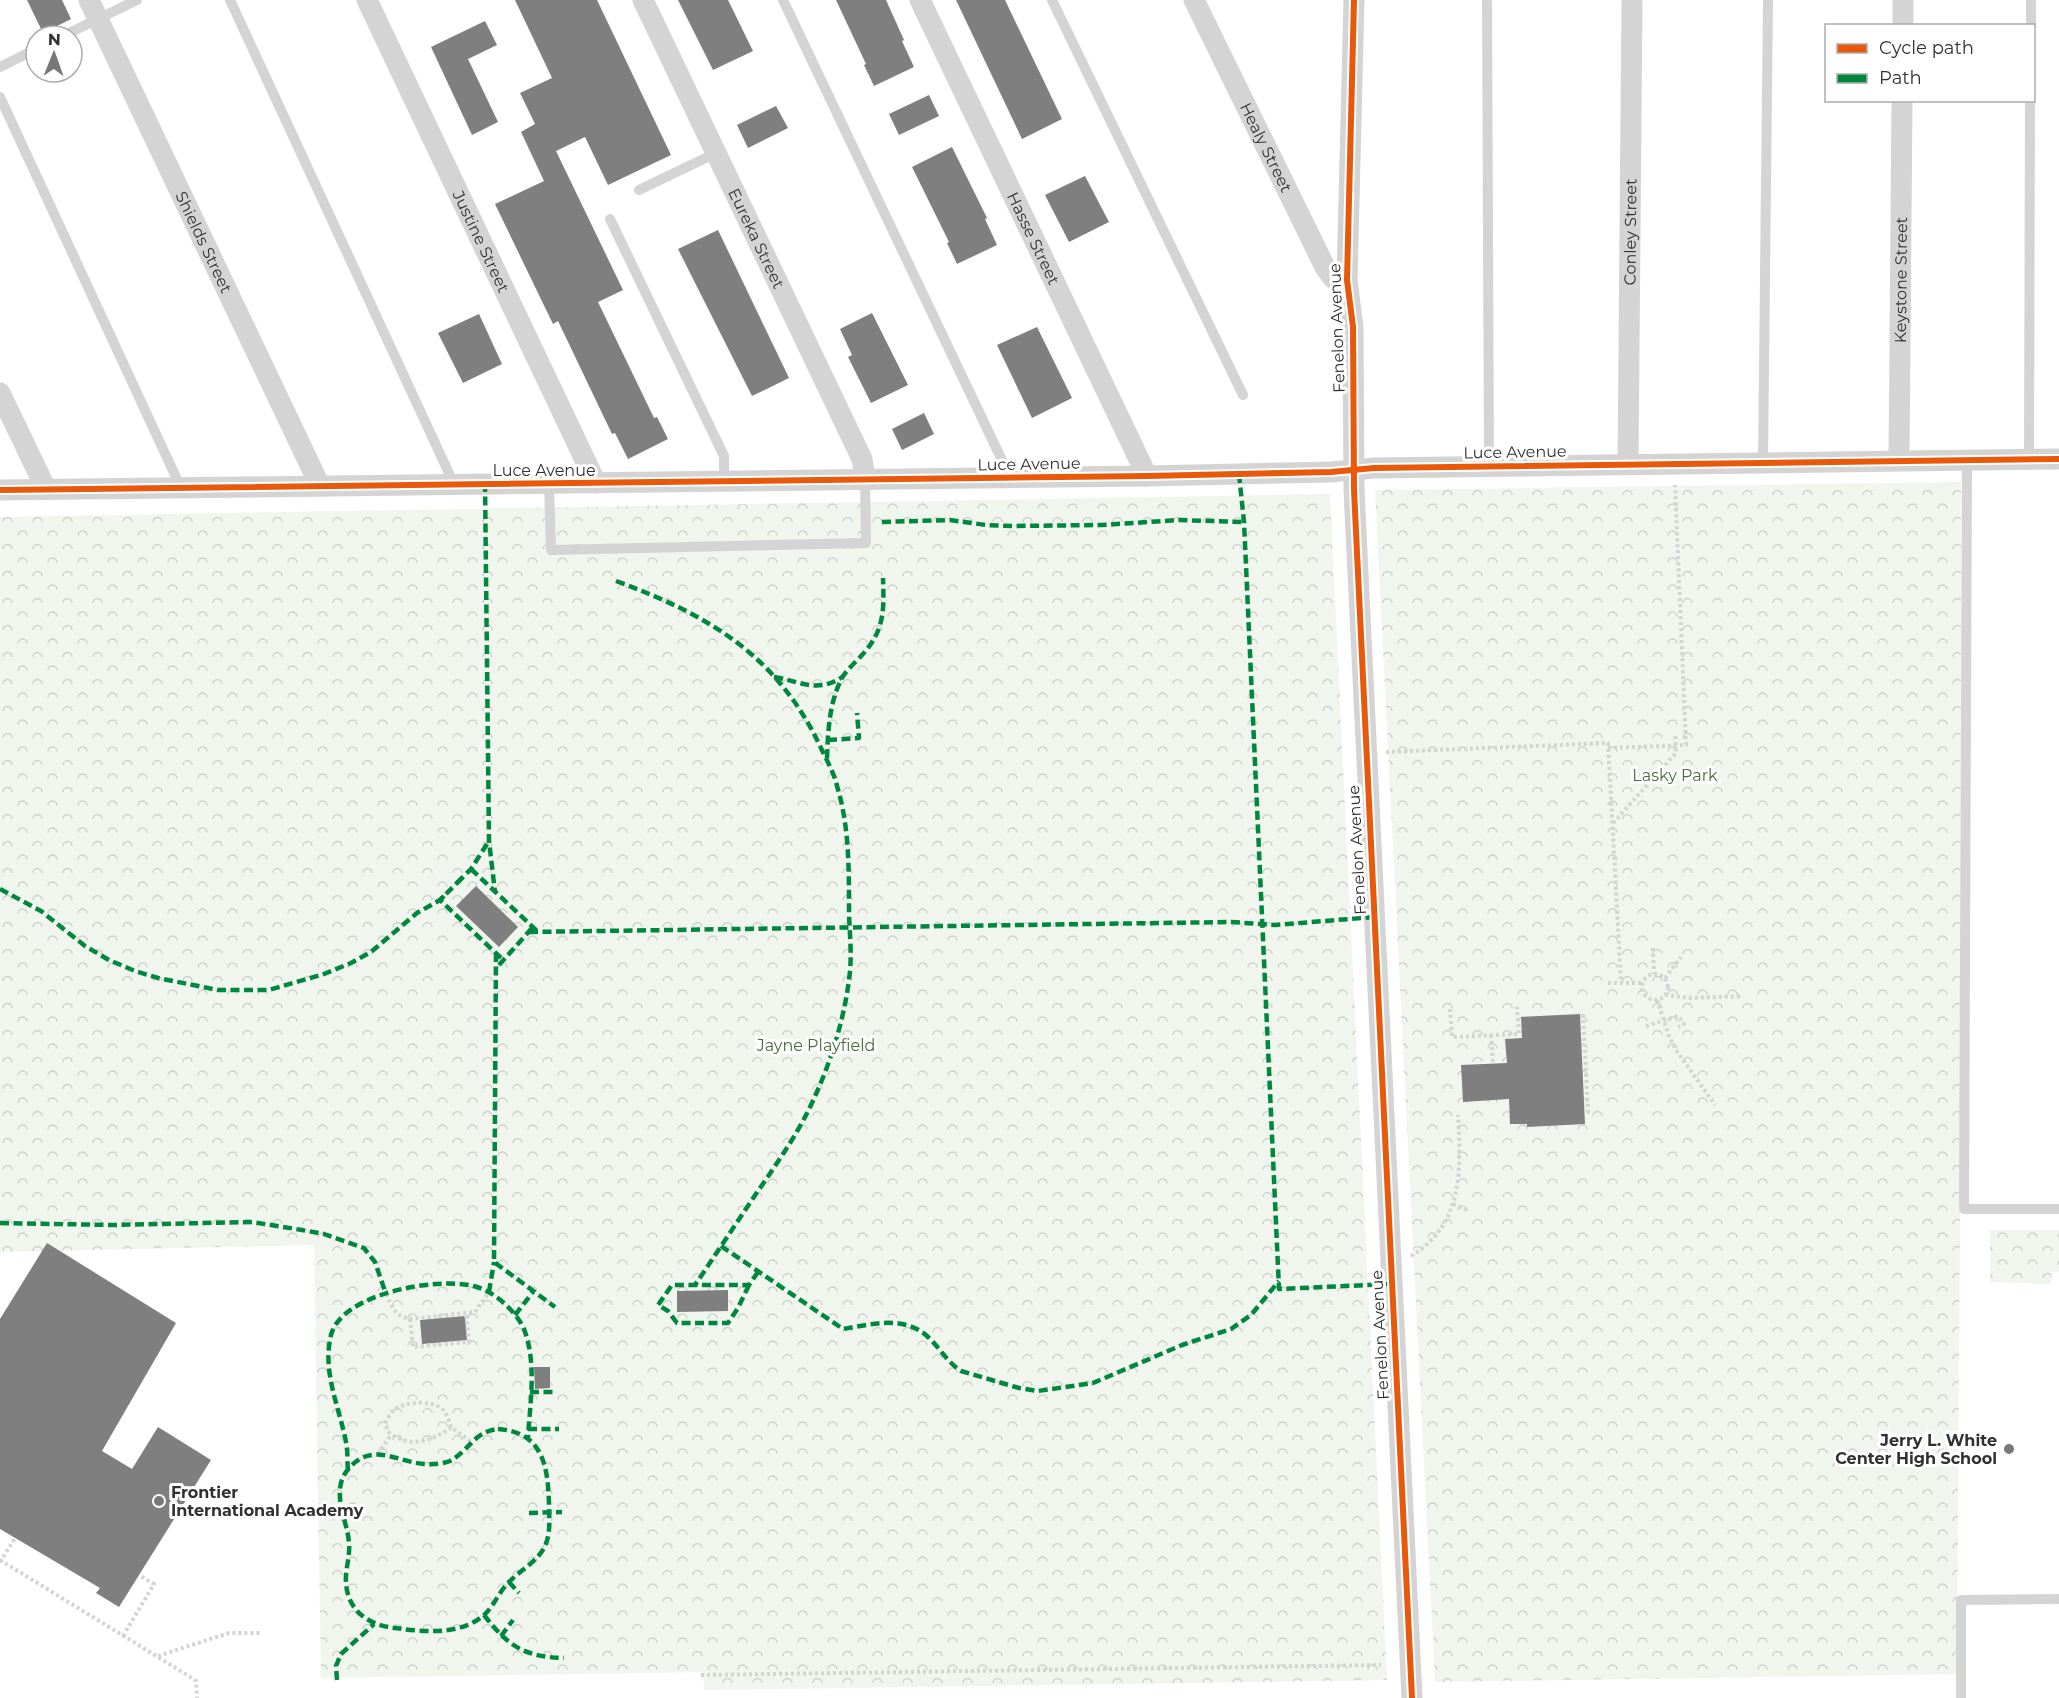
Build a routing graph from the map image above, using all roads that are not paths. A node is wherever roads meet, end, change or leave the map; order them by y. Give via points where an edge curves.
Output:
1 (137, 0) edge
2 (230, 0) edge
3 (367, 0) edge
4 (643, 0) edge
5 (783, 0) edge
6 (920, 0) edge
7 (1052, 0) edge
8 (1194, 0) edge
9 (1354, 0) edge
10 (1487, 0) edge
11 (1632, 0) edge
12 (1768, 0) edge
13 (1904, 0) edge
14 (2031, 0) edge
15 (94, 10) edge
16 (77, 24) edge
17 (1903, 24) edge
18 (2031, 24) edge
19 (24, 55) edge
20 (0, 67) edge
21 (0, 97) edge
22 (1902, 102) edge
23 (2030, 102) edge
24 (716, 153) junction
25 (639, 189) dead end
26 (610, 219) dead end
27 (1347, 280) junction
28 (0, 393) edge
29 (1243, 395) dead end
30 (1967, 459) junction
31 (2029, 459) junction
32 (2059, 459) edge
33 (1899, 460) junction
34 (1763, 462) junction
35 (1628, 464) junction
36 (1489, 466) junction
37 (1354, 470) junction
38 (1147, 476) junction
39 (1010, 477) junction
40 (865, 479) junction
41 (724, 481) junction
42 (549, 483) junction
43 (596, 483) junction
44 (454, 484) junction
45 (320, 486) junction
46 (181, 488) junction
47 (46, 489) junction
48 (0, 490) edge
49 (2059, 1209) edge
50 (2059, 1599) edge
51 (1412, 1698) edge
52 (1961, 1698) edge

1 - 15 lane
2 - 44 lane
3 - 43 street, Justine Street
4 - 24 street, Eureka Street
5 - 39 lane
6 - 38 street, Hasse Street
7 - 29 lane
8 - 27 street, Healy Street via 1325,267 1333,278
9 - 27 street, Fenelon Avenue
10 - 36 lane
11 - 35 street, Conley Street
12 - 34 lane
13 - 17 street
14 - 18 lane
15 - 16 lane
15 - 45 street, Shields Street
19 - 20 lane
21 - 46 lane
22 - 33 street, Keystone Street
23 - 31 lane
24 - 25 lane
24 - 40 street, Eureka Street via 862,459
26 - 41 lane via 724,456
27 - 37 street, Fenelon Avenue via 1353,327
28 - 47 street
30 - 31 street, Luce Avenue
30 - 33 street, Luce Avenue
30 - 49 lane via 1964,1209
31 - 32 street, Luce Avenue
33 - 34 street, Luce Avenue
34 - 35 street, Luce Avenue
35 - 36 street, Luce Avenue
36 - 37 street, Luce Avenue
37 - 38 street, Luce Avenue
37 - 51 street, Fenelon Avenue
38 - 39 street, Luce Avenue
39 - 40 street, Luce Avenue
40 - 41 street, Luce Avenue
40 - 42 lane via 866,543 551,550
41 - 43 street, Luce Avenue
42 - 43 street, Luce Avenue
42 - 44 street, Luce Avenue
44 - 45 street, Luce Avenue
45 - 46 street, Luce Avenue
46 - 47 street, Luce Avenue
47 - 48 street, Luce Avenue
50 - 52 lane via 1960,1600

